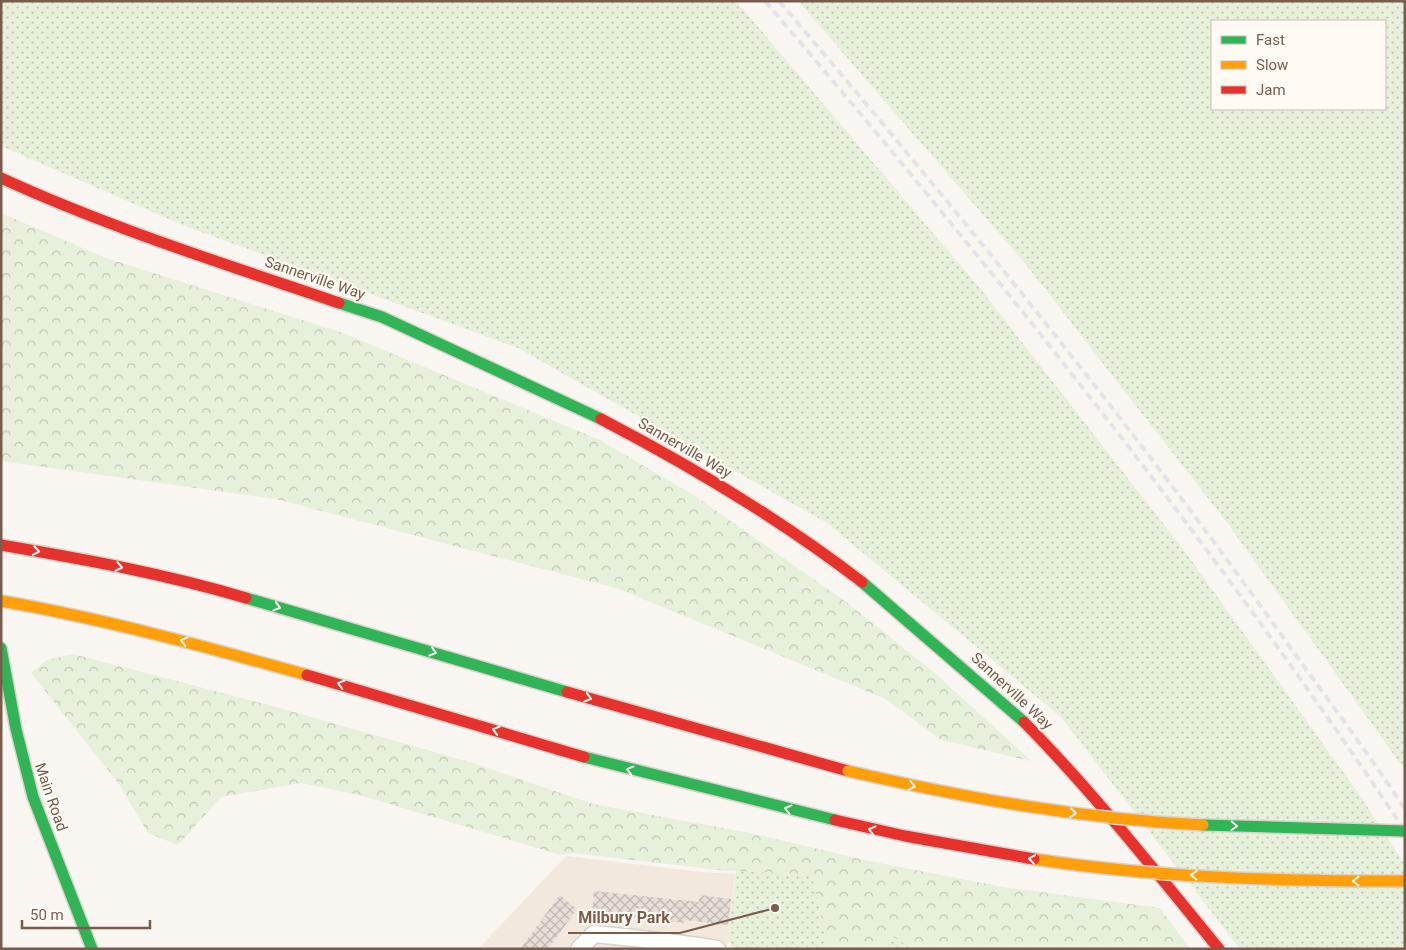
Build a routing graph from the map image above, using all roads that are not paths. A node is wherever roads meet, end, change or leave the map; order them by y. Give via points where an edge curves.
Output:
1 (1, 178) edge
2 (1, 545) edge
3 (1, 600) edge
4 (1, 648) edge
5 (8, 730) edge
6 (1405, 831) edge
7 (1405, 881) edge
8 (92, 949) edge
9 (579, 949) edge
10 (717, 949) edge
11 (1219, 949) edge

1 - 11 main road, Sannerville Way via 51,201 164,244 382,317 592,414 662,451 757,508 817,548 885,600 1014,712 1068,766
2 -> 6 main road, bridge via 216,589 650,717 848,771 993,802 1128,819
7 -> 3 main road, bridge via 1281,880 1096,867 936,843 597,762 266,663 70,613
4 - 5 main road, Main Road
5 - 8 main road, Main Road
9 - 10 street via 594,934

